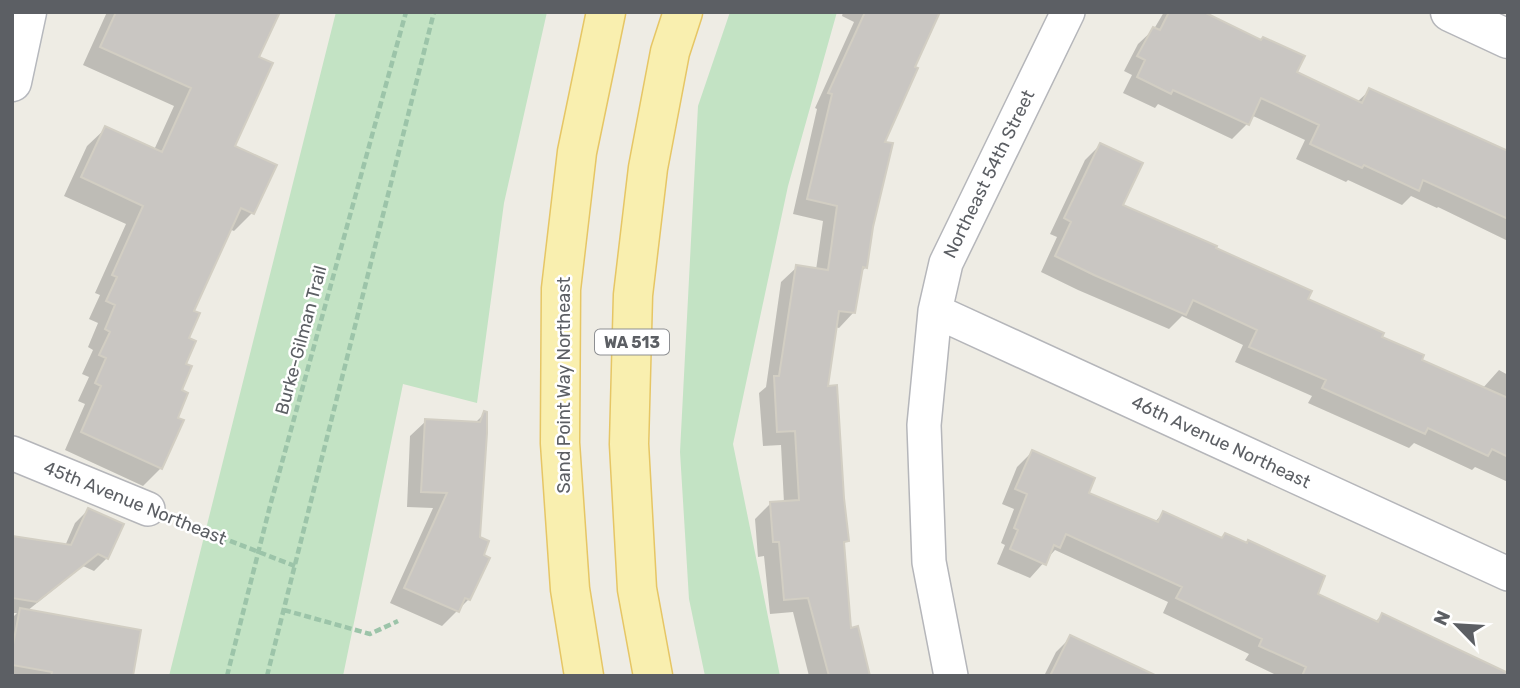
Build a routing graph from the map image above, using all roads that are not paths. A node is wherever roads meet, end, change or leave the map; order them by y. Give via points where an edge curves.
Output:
1 (27, 12) edge
2 (606, 12) edge
3 (683, 12) edge
4 (1068, 12) edge
5 (1450, 12) edge
6 (1508, 39) edge
7 (12, 82) edge
8 (935, 311) junction
9 (12, 453) edge
10 (148, 509) road end
11 (1508, 574) edge
12 (584, 676) edge
13 (653, 676) edge
14 (951, 676) edge

1 - 7 main road
2 - 12 main road, Sand Point Way Northeast via 576,152 561,289 560,443 570,589
3 - 13 main road, WA 513 via 670,52 648,168 633,295 629,444 637,589
4 - 8 street, Northeast 54th Street via 946,263
5 - 6 main road
8 - 11 street, 46th Avenue Northeast
8 - 14 street, Northeast 54th Street via 924,425 929,562
9 - 10 street, 45th Avenue Northeast

